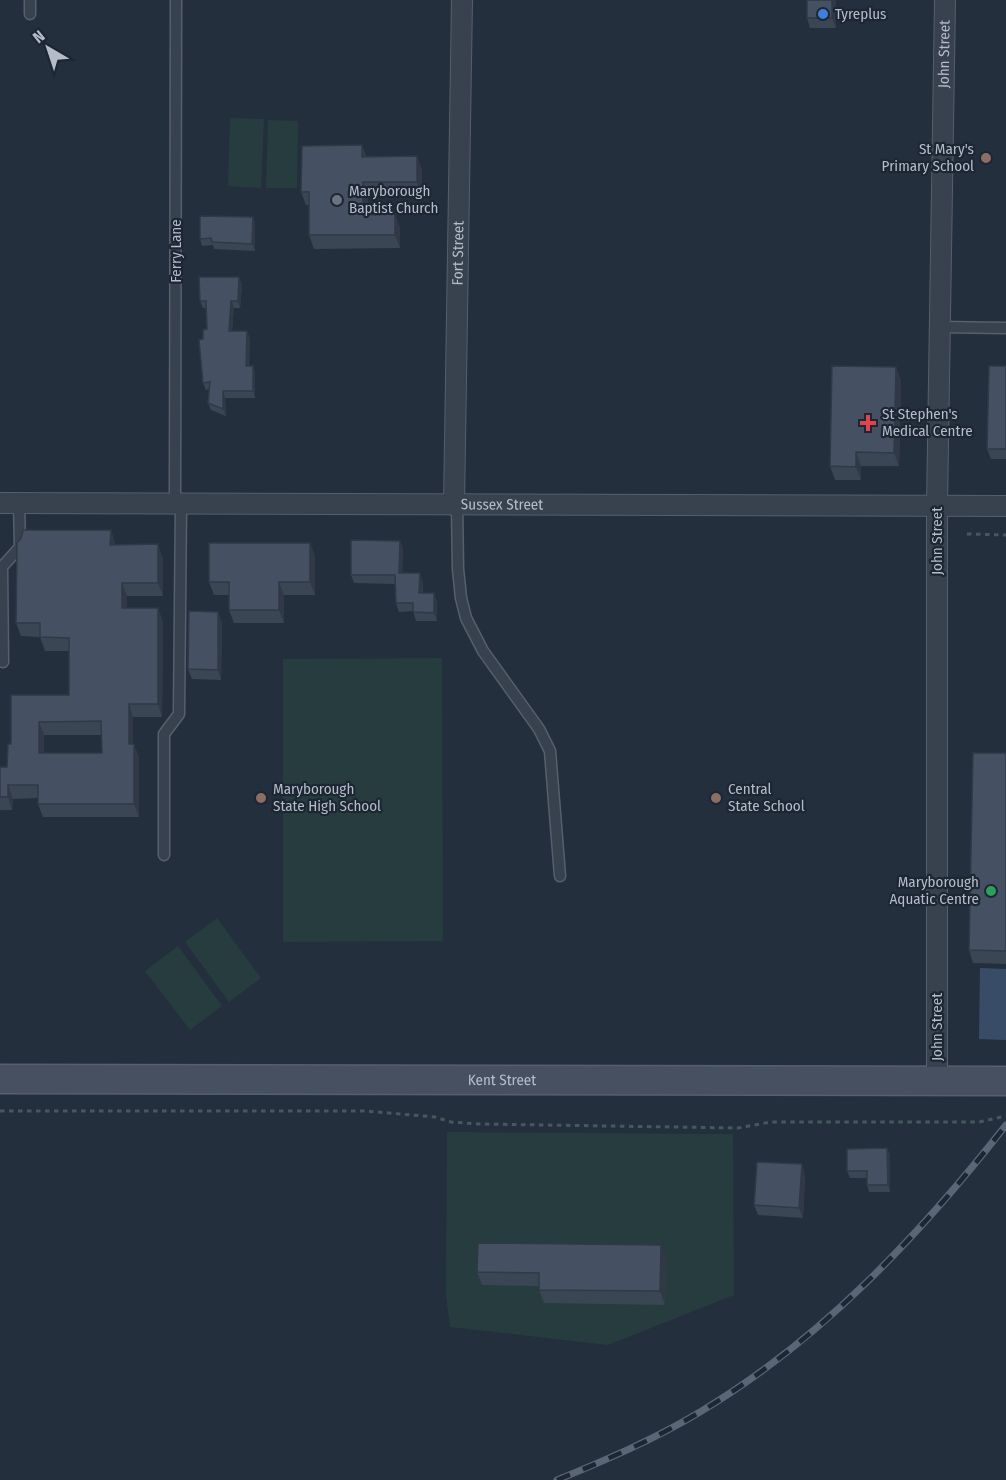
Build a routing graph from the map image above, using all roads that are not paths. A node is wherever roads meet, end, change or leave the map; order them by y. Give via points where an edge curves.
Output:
1 (30, 0) edge
2 (176, 0) edge
3 (462, 0) edge
4 (945, 0) edge
5 (30, 14) dead end
6 (940, 327) junction
7 (1006, 328) edge
8 (10, 503) edge
9 (178, 503) junction
10 (456, 505) junction
11 (937, 506) junction
12 (1006, 506) edge
13 (3, 662) dead end
14 (164, 855) dead end
15 (560, 876) dead end
16 (0, 1078) edge
17 (1006, 1081) edge
18 (937, 1082) junction

1 - 5 lane
2 - 9 lane, Ferry Lane
3 - 10 street, Fort Street
4 - 6 street, John Street
6 - 7 lane
6 - 11 street, John Street
8 - 9 street, Sussex Street
8 - 13 lane via 20,547 2,567
9 - 10 street, Sussex Street
9 - 14 lane, Ferry Lane via 179,714 164,734
10 - 11 street, Sussex Street
10 - 15 lane via 458,569 466,618 483,651 539,729 550,751
11 - 12 street, Sussex Street
11 - 18 street, John Street
16 - 18 main road, Kent Street
17 - 18 main road, Kent Street

